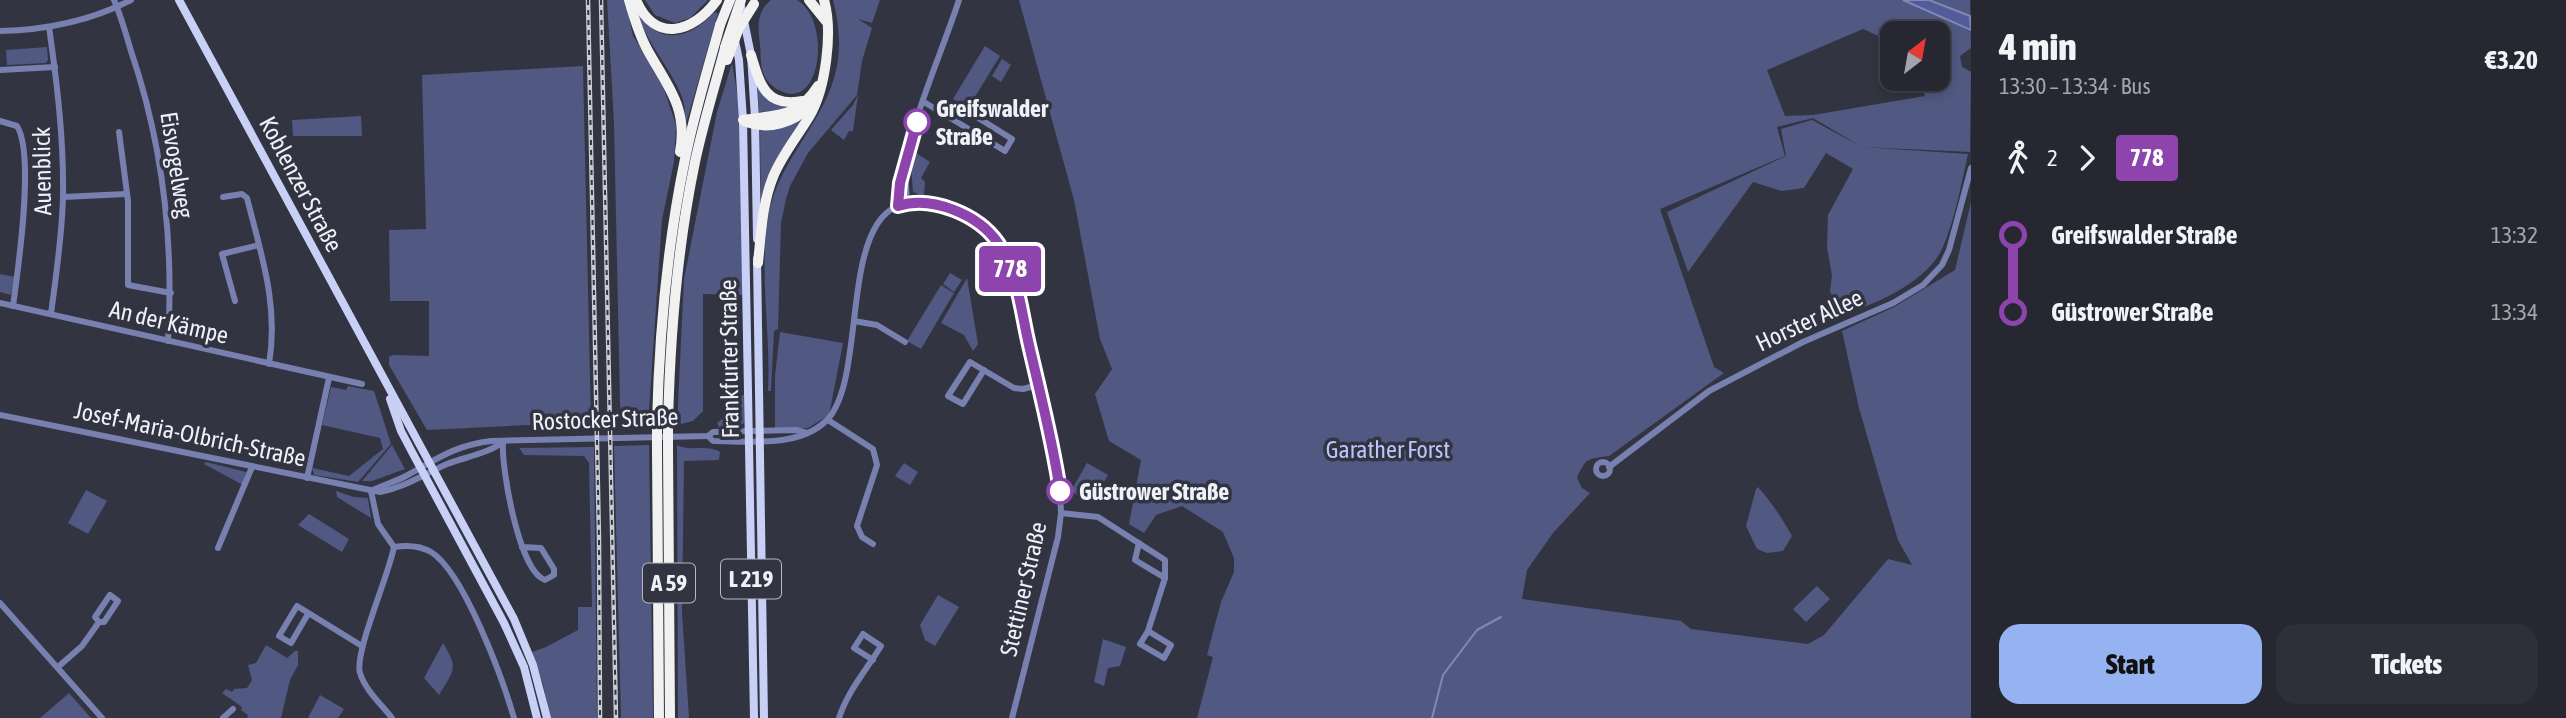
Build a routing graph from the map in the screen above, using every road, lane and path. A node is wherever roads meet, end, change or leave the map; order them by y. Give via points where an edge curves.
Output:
1 (131, 0) edge
2 (179, 0) edge
3 (629, 0) edge
4 (636, 0) edge
5 (722, 0) edge
6 (741, 0) edge
7 (809, 0) edge
8 (824, 0) edge
9 (959, 0) edge
10 (756, 2) edge
11 (115, 4) edge
12 (826, 22) junction
13 (49, 27) junction
14 (0, 31) edge
15 (751, 55) junction
16 (55, 67) junction
17 (0, 70) edge
18 (716, 81) junction
19 (812, 99) junction
20 (924, 102) junction
21 (943, 113) junction
22 (743, 120) junction
23 (0, 121) edge
24 (755, 122) junction
25 (119, 132) dead end
26 (1971, 168) edge
27 (902, 179) junction
28 (126, 194) junction
29 (63, 197) junction
30 (223, 197) dead end
31 (907, 203) junction
32 (898, 206) junction
33 (675, 211) junction
34 (259, 244) junction
35 (758, 263) junction
36 (171, 293) junction
37 (235, 301) dead end
38 (0, 303) edge
39 (13, 306) junction
40 (51, 314) junction
41 (854, 321) junction
42 (168, 341) junction
43 (905, 342) dead end
44 (269, 364) junction
45 (984, 370) junction
46 (330, 378) junction
47 (362, 384) dead end
48 (1038, 385) junction
49 (387, 386) junction
50 (0, 415) edge
51 (828, 420) junction
52 (761, 431) junction
53 (807, 433) junction
54 (750, 436) junction
55 (761, 441) junction
56 (503, 442) junction
57 (662, 449) junction
58 (429, 461) junction
59 (252, 467) junction
60 (420, 467) junction
61 (1609, 467) dead end
62 (434, 470) junction
63 (425, 476) junction
64 (307, 478) junction
65 (371, 491) junction
66 (1061, 513) junction
67 (873, 544) dead end
68 (1139, 544) junction
69 (394, 547) junction
70 (522, 547) junction
71 (218, 548) dead end
72 (1165, 578) junction
73 (0, 603) edge
74 (309, 614) junction
75 (99, 622) dead end
76 (1148, 631) junction
77 (362, 646) junction
78 (873, 660) junction
79 (58, 667) junction
80 (233, 709) dead end
81 (102, 718) edge
82 (223, 718) edge
83 (392, 718) edge
84 (514, 718) edge
85 (537, 718) edge
86 (547, 718) edge
87 (659, 718) edge
88 (670, 718) edge
89 (754, 718) edge
90 (764, 718) edge
91 (839, 718) edge
92 (1012, 718) edge

1 - 11 street
2 - 49 main road, Koblenzer Straße
3 - 33 highway via 639,34 677,100 682,122 670,202
4 - 5 highway via 648,19 677,29 700,20
5 - 22 main road, Frankfurter Straße / L 219 via 739,60
5 - 33 highway, A 59, bridge
6 - 15 main road, Frankfurter Straße / L 219
6 - 18 highway, A 59, bridge
7 - 12 highway
8 - 12 highway
9 - 20 street
10 - 18 highway, bridge via 739,27 722,76
11 - 13 street via 85,20
11 - 36 street, Eisvogelweg via 154,128 168,217
12 - 19 highway via 827,50 821,83
13 - 14 street
13 - 16 street, Auenblick
15 - 19 highway via 758,79 772,97 791,103
15 - 24 main road, Frankfurter Straße / L 219
16 - 17 street
16 - 29 street, Auenblick
18 - 57 highway, A 59, bridge via 695,162 681,249 668,424
19 - 24 highway via 791,121 774,125
19 - 35 highway via 810,115 772,179
20 - 21 street
20 - 27 street
21 - 21 street via 1005,151 1012,139 964,109
22 - 24 highway
22 - 54 main road, Frankfurter Straße / L 219
23 - 39 street via 19,129 24,153 24,212
24 - 35 main road, Frankfurter Straße / L 219
25 - 28 street
26 - 61 street, Horster Allee via 1949,250 1923,285 1709,391
27 - 31 street
27 - 32 street
28 - 29 street
28 - 36 street via 128,285
29 - 40 street, Auenblick
30 - 34 street via 242,194 247,198
31 - 32 street
31 - 48 street, Stettiner Straße via 962,214 1000,246 1014,283
32 - 41 street via 881,218 871,235
33 - 57 highway, A 59, bridge via 660,340 657,424
34 - 37 street via 222,254
34 - 44 street via 273,315
35 - 52 main road, Frankfurter Straße / L 219
36 - 42 street, Eisvogelweg
38 - 39 street, An der Kämpe
39 - 40 street, An der Kämpe
40 - 42 street, An der Kämpe
41 - 43 street via 877,325
41 - 51 street via 838,399
42 - 44 street, An der Kämpe
44 - 46 street, An der Kämpe
45 - 45 street via 970,362 948,396 963,404
45 - 48 street via 1014,388
46 - 47 street, An der Kämpe
46 - 64 street
48 - 66 street, Stettiner Straße via 1058,473
49 - 58 main road, Koblenzer Straße
49 - 60 main road, Koblenzer Straße via 401,431
50 - 59 street, Josef-Maria-Olbrich-Straße
51 - 53 street, Rostocker Straße
51 - 67 street via 877,456 857,526 862,537
52 - 53 street, Rostocker Straße
52 - 54 street, Rostocker Straße
52 - 55 main road, Frankfurter Straße / L 219
53 - 55 street, Rostocker Straße
54 - 55 street, Rostocker Straße
54 - 56 street, Rostocker Straße via 713,432 708,436
54 - 89 main road, Frankfurter Straße / L 219
55 - 90 main road, Frankfurter Straße / L 219
56 - 58 street, Rostocker Straße via 472,443
56 - 62 street, Rostocker Straße
56 - 70 street
57 - 87 highway, A 59
57 - 88 highway, A 59
58 - 60 street
58 - 62 main road, Koblenzer Straße
59 - 64 street, Josef-Maria-Olbrich-Straße
59 - 71 street
60 - 63 main road, Koblenzer Straße
60 - 65 street
62 - 63 street, Josef-Maria-Olbrich-Straße
62 - 86 main road, Koblenzer Straße via 514,619 533,664
63 - 65 street, Josef-Maria-Olbrich-Straße via 396,489
63 - 85 main road, Koblenzer Straße via 504,623 524,667
64 - 65 street, Josef-Maria-Olbrich-Straße
65 - 69 street via 378,524
66 - 68 street via 1092,515
66 - 92 street, Stettiner Straße
68 - 72 street via 1165,560
68 - 72 street via 1135,560
69 - 77 street
69 - 84 street via 417,546 430,551 449,571 481,629
70 - 70 street via 538,577 545,580 554,575 541,548
72 - 76 street
73 - 79 street
74 - 74 street via 297,607 279,636 291,643
74 - 77 street
75 - 79 street via 82,646
76 - 76 street via 1171,645 1164,658 1140,644
77 - 83 street via 360,674
78 - 78 street via 881,646 863,634 854,648
78 - 91 street
79 - 81 street
80 - 82 street

